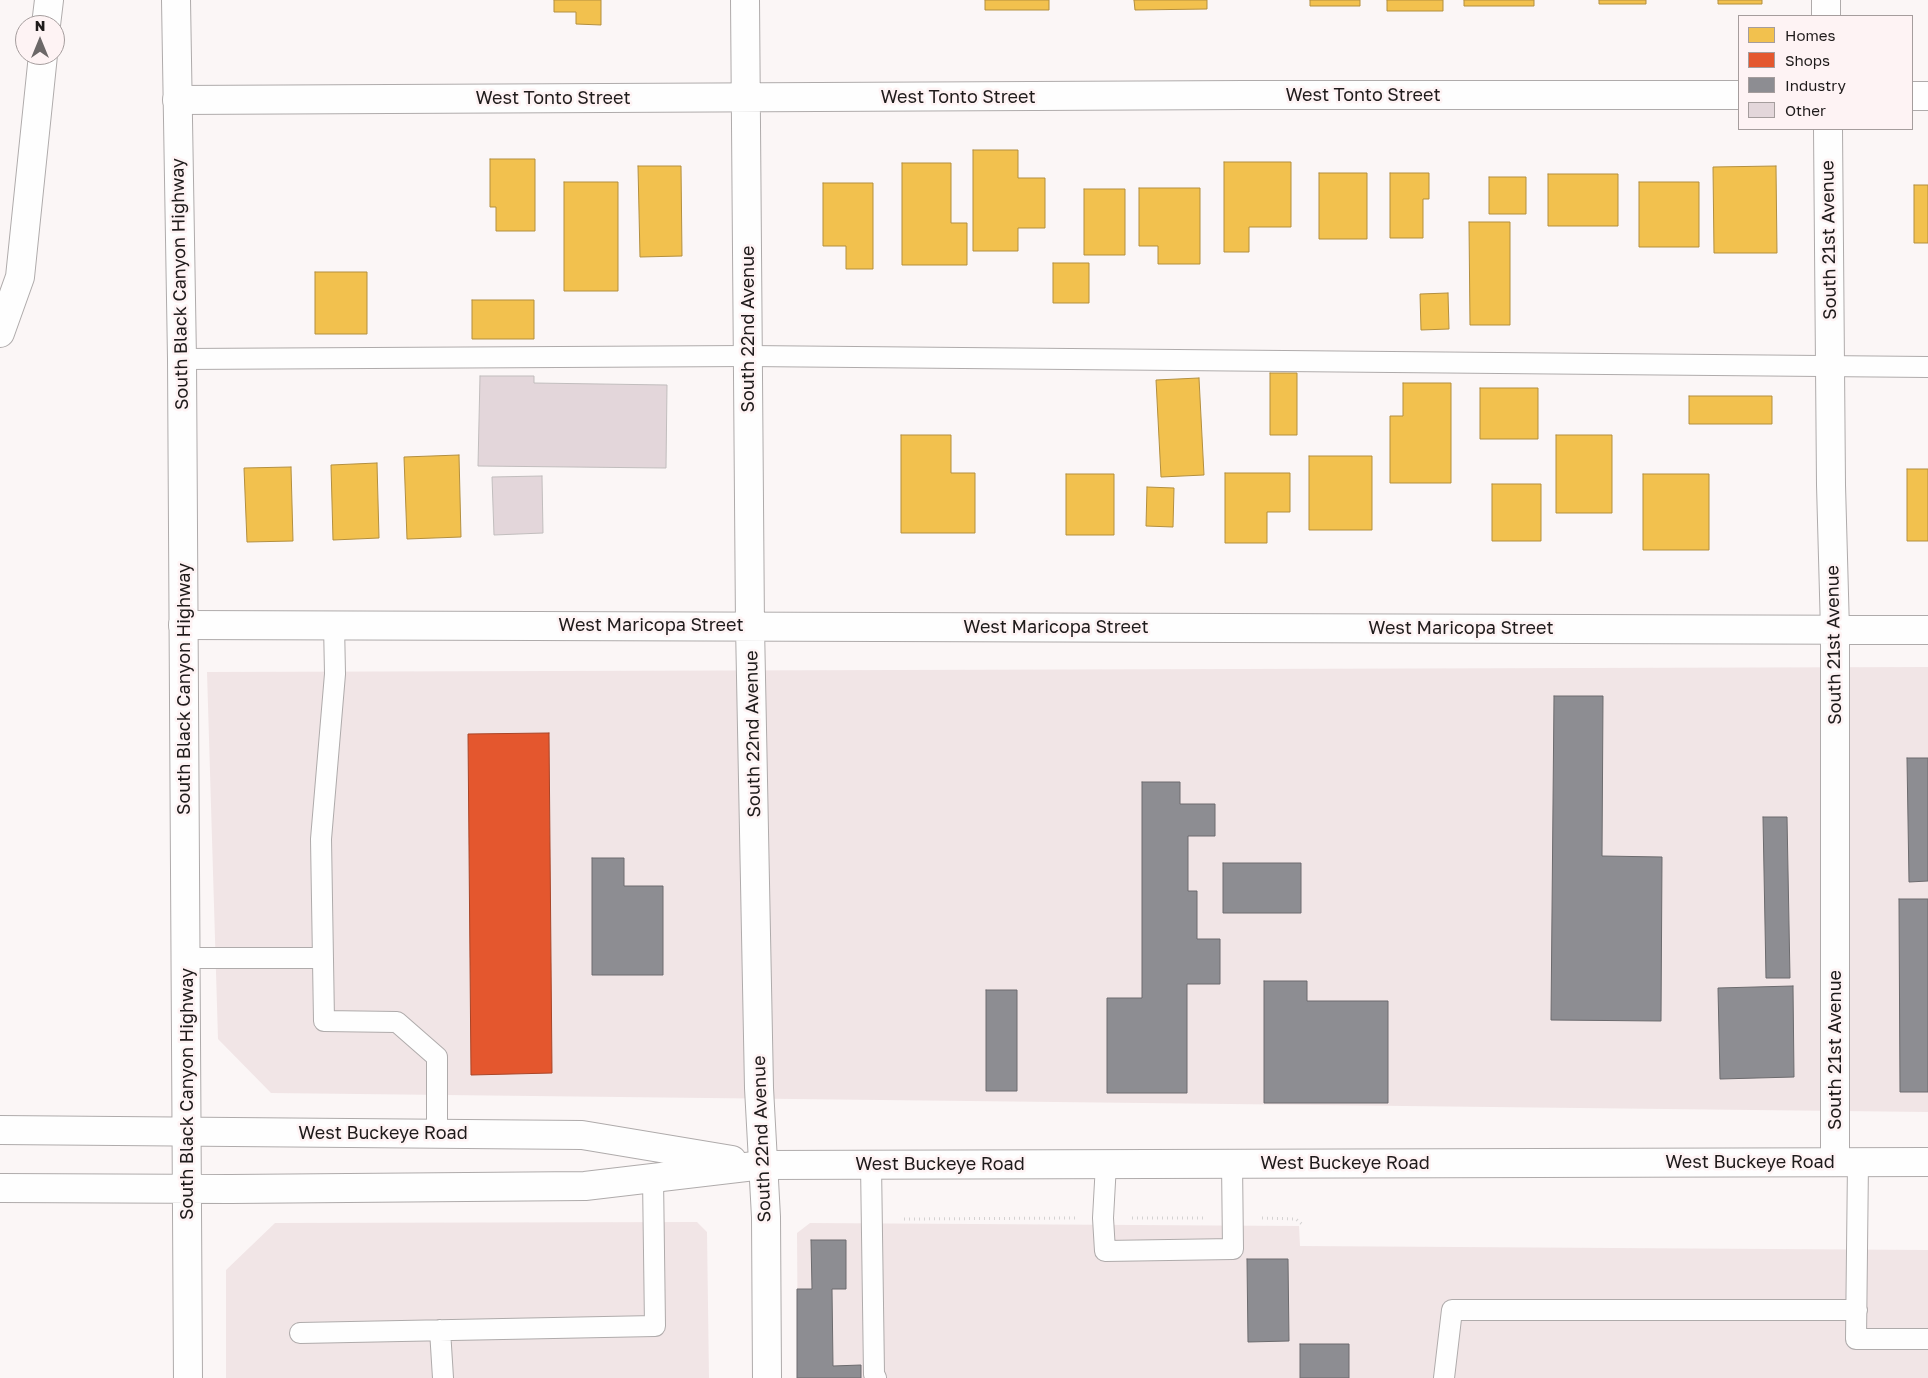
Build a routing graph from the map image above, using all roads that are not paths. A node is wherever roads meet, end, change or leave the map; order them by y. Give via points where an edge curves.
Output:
1 (49, 0) edge
2 (176, 0) edge
3 (745, 0) edge
4 (1826, 0) edge
5 (47, 15) edge
6 (1826, 15) edge
7 (42, 65) edge
8 (1738, 96) edge
9 (1913, 96) edge
10 (1928, 96) edge
11 (746, 98) junction
12 (177, 100) junction
13 (1828, 130) edge
14 (0, 333) edge
15 (748, 356) junction
16 (182, 358) junction
17 (1830, 367) junction
18 (1928, 367) edge
19 (183, 624) junction
20 (334, 624) junction
21 (750, 626) junction
22 (1836, 630) junction
23 (1928, 630) edge
24 (186, 958) junction
25 (323, 958) junction
26 (0, 1130) edge
27 (187, 1131) junction
28 (437, 1133) junction
29 (1847, 1162) junction
30 (1928, 1162) edge
31 (1232, 1163) junction
32 (871, 1164) junction
33 (1106, 1164) junction
34 (763, 1165) junction
35 (653, 1178) junction
36 (0, 1188) edge
37 (187, 1189) junction
38 (1857, 1310) junction
39 (440, 1330) junction
40 (300, 1333) dead end
41 (1928, 1339) edge
42 (188, 1378) edge
43 (442, 1378) edge
44 (767, 1378) edge
45 (876, 1378) edge
46 (1444, 1378) edge

1 - 5 main road
2 - 12 main road, South Black Canyon Highway
3 - 11 main road, South 22nd Avenue
4 - 6 main road
7 - 14 main road via 20,277
8 - 11 main road, West Tonto Street
9 - 10 main road
11 - 12 main road, West Tonto Street
11 - 15 main road, South 22nd Avenue
12 - 16 main road, South Black Canyon Highway
13 - 17 main road, South 21st Avenue
15 - 16 lane
15 - 17 lane
15 - 21 main road, South 22nd Avenue
16 - 19 main road, South Black Canyon Highway
17 - 18 lane
17 - 22 main road, South 21st Avenue
19 - 20 main road, West Maricopa Street
19 - 24 main road, South Black Canyon Highway
20 - 21 main road, West Maricopa Street
20 - 25 lane via 335,674 321,839
21 - 22 main road, West Maricopa Street
21 - 34 main road, South 22nd Avenue
22 - 23 main road, West Maricopa Street
22 - 29 main road, South 21st Avenue
24 - 25 lane
24 - 27 main road, South Black Canyon Highway
25 - 28 lane via 324,1021 397,1022 437,1057
26 - 27 main road, West Buckeye Road
27 - 28 main road, West Buckeye Road
27 - 37 main road, South Black Canyon Highway
28 - 34 main road, West Buckeye Road via 582,1134
29 - 30 main road, West Buckeye Road
29 - 31 main road, West Buckeye Road
29 - 38 lane
31 - 33 main road, West Buckeye Road
31 - 33 lane via 1233,1248 1105,1252
32 - 33 main road, West Buckeye Road
32 - 34 main road, West Buckeye Road
32 - 45 lane
34 - 35 main road, West Buckeye Road
34 - 44 main road, South 22nd Avenue
35 - 37 main road, West Buckeye Road via 585,1186
35 - 39 lane via 655,1326
36 - 37 main road, West Buckeye Road
37 - 42 main road, South Black Canyon Highway
38 - 41 lane via 1856,1339
38 - 46 lane via 1452,1310
39 - 40 lane
39 - 43 lane

